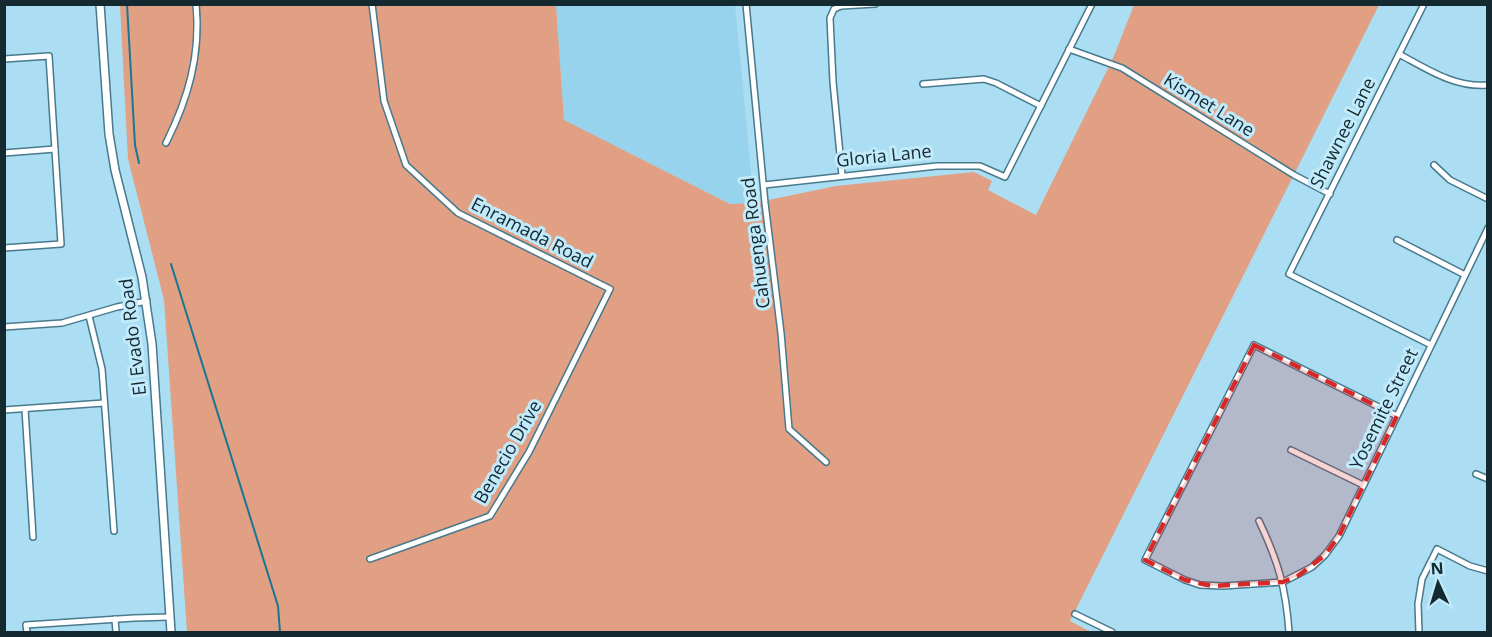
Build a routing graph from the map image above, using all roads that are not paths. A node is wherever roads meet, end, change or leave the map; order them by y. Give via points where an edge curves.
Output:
1 (100, 4) edge
2 (196, 4) edge
3 (372, 4) edge
4 (746, 4) edge
5 (874, 4) edge
6 (1092, 4) edge
7 (1424, 4) edge
8 (1070, 49) junction
9 (1400, 54) junction
10 (4, 59) edge
11 (923, 84) dead end
12 (1488, 85) edge
13 (1041, 106) junction
14 (166, 143) dead end
15 (55, 149) junction
16 (4, 153) edge
17 (1434, 165) dead end
18 (842, 175) junction
19 (764, 185) junction
20 (1330, 194) junction
21 (1488, 199) edge
22 (1488, 228) edge
23 (1397, 240) dead end
24 (4, 248) edge
25 (1465, 275) junction
26 (610, 289) joint
27 (147, 301) junction
28 (89, 316) junction
29 (4, 327) edge
30 (1431, 345) junction
31 (104, 404) junction
32 (25, 409) junction
33 (4, 410) edge
34 (1397, 416) junction
35 (1291, 450) dead end
36 (826, 462) dead end
37 (1476, 474) dead end
38 (1488, 478) edge
39 (1363, 485) junction
40 (1259, 521) dead end
41 (114, 531) dead end
42 (33, 537) dead end
43 (370, 559) dead end
44 (1488, 571) edge
45 (1283, 582) junction
46 (1075, 614) dead end
47 (170, 617) junction
48 (115, 619) junction
49 (27, 633) edge
50 (116, 633) edge
51 (171, 633) edge
52 (1112, 633) edge
53 (1289, 633) edge
54 (1419, 633) edge

1 - 27 street, El Evado Road via 115,170
2 - 14 street via 197,46 191,84
3 - 26 street, Enramada Road via 384,101 406,165 458,213
4 - 19 street, Cahuenga Road
5 - 18 street via 841,6 834,9 830,18
6 - 8 street
7 - 9 street, Shawnee Lane
8 - 13 street
8 - 20 street, Kismet Lane via 1122,68 1294,176
9 - 12 street via 1456,82
9 - 20 street, Shawnee Lane
10 - 15 street via 49,56
11 - 13 street via 984,79
13 - 18 street, Gloria Lane via 1005,177 980,166 965,165
15 - 16 street
15 - 24 street via 61,244
17 - 21 street via 1450,180
18 - 19 street, Gloria Lane
19 - 36 street, Cahuenga Road via 789,429
20 - 30 street, Shawnee Lane via 1289,274
22 - 25 street, Yosemite Street
23 - 25 street
25 - 30 street, Yosemite Street
26 - 43 street, Benecio Drive via 529,452 490,516
27 - 28 street
27 - 47 street, El Evado Road
28 - 29 street via 62,323
28 - 31 street via 100,358
30 - 34 street, Yosemite Street
31 - 32 street
31 - 41 street
32 - 33 street
32 - 42 street
34 - 39 street, Yosemite Street
34 - 45 street via 1254,345 1145,560 1200,585
35 - 39 street
37 - 38 street
39 - 45 street, Yosemite Street via 1333,546 1312,567
40 - 45 street
44 - 54 street via 1437,549 1422,579
45 - 53 street
46 - 52 street
47 - 48 street
47 - 51 street, El Evado Road
48 - 49 street via 26,625
48 - 50 street

